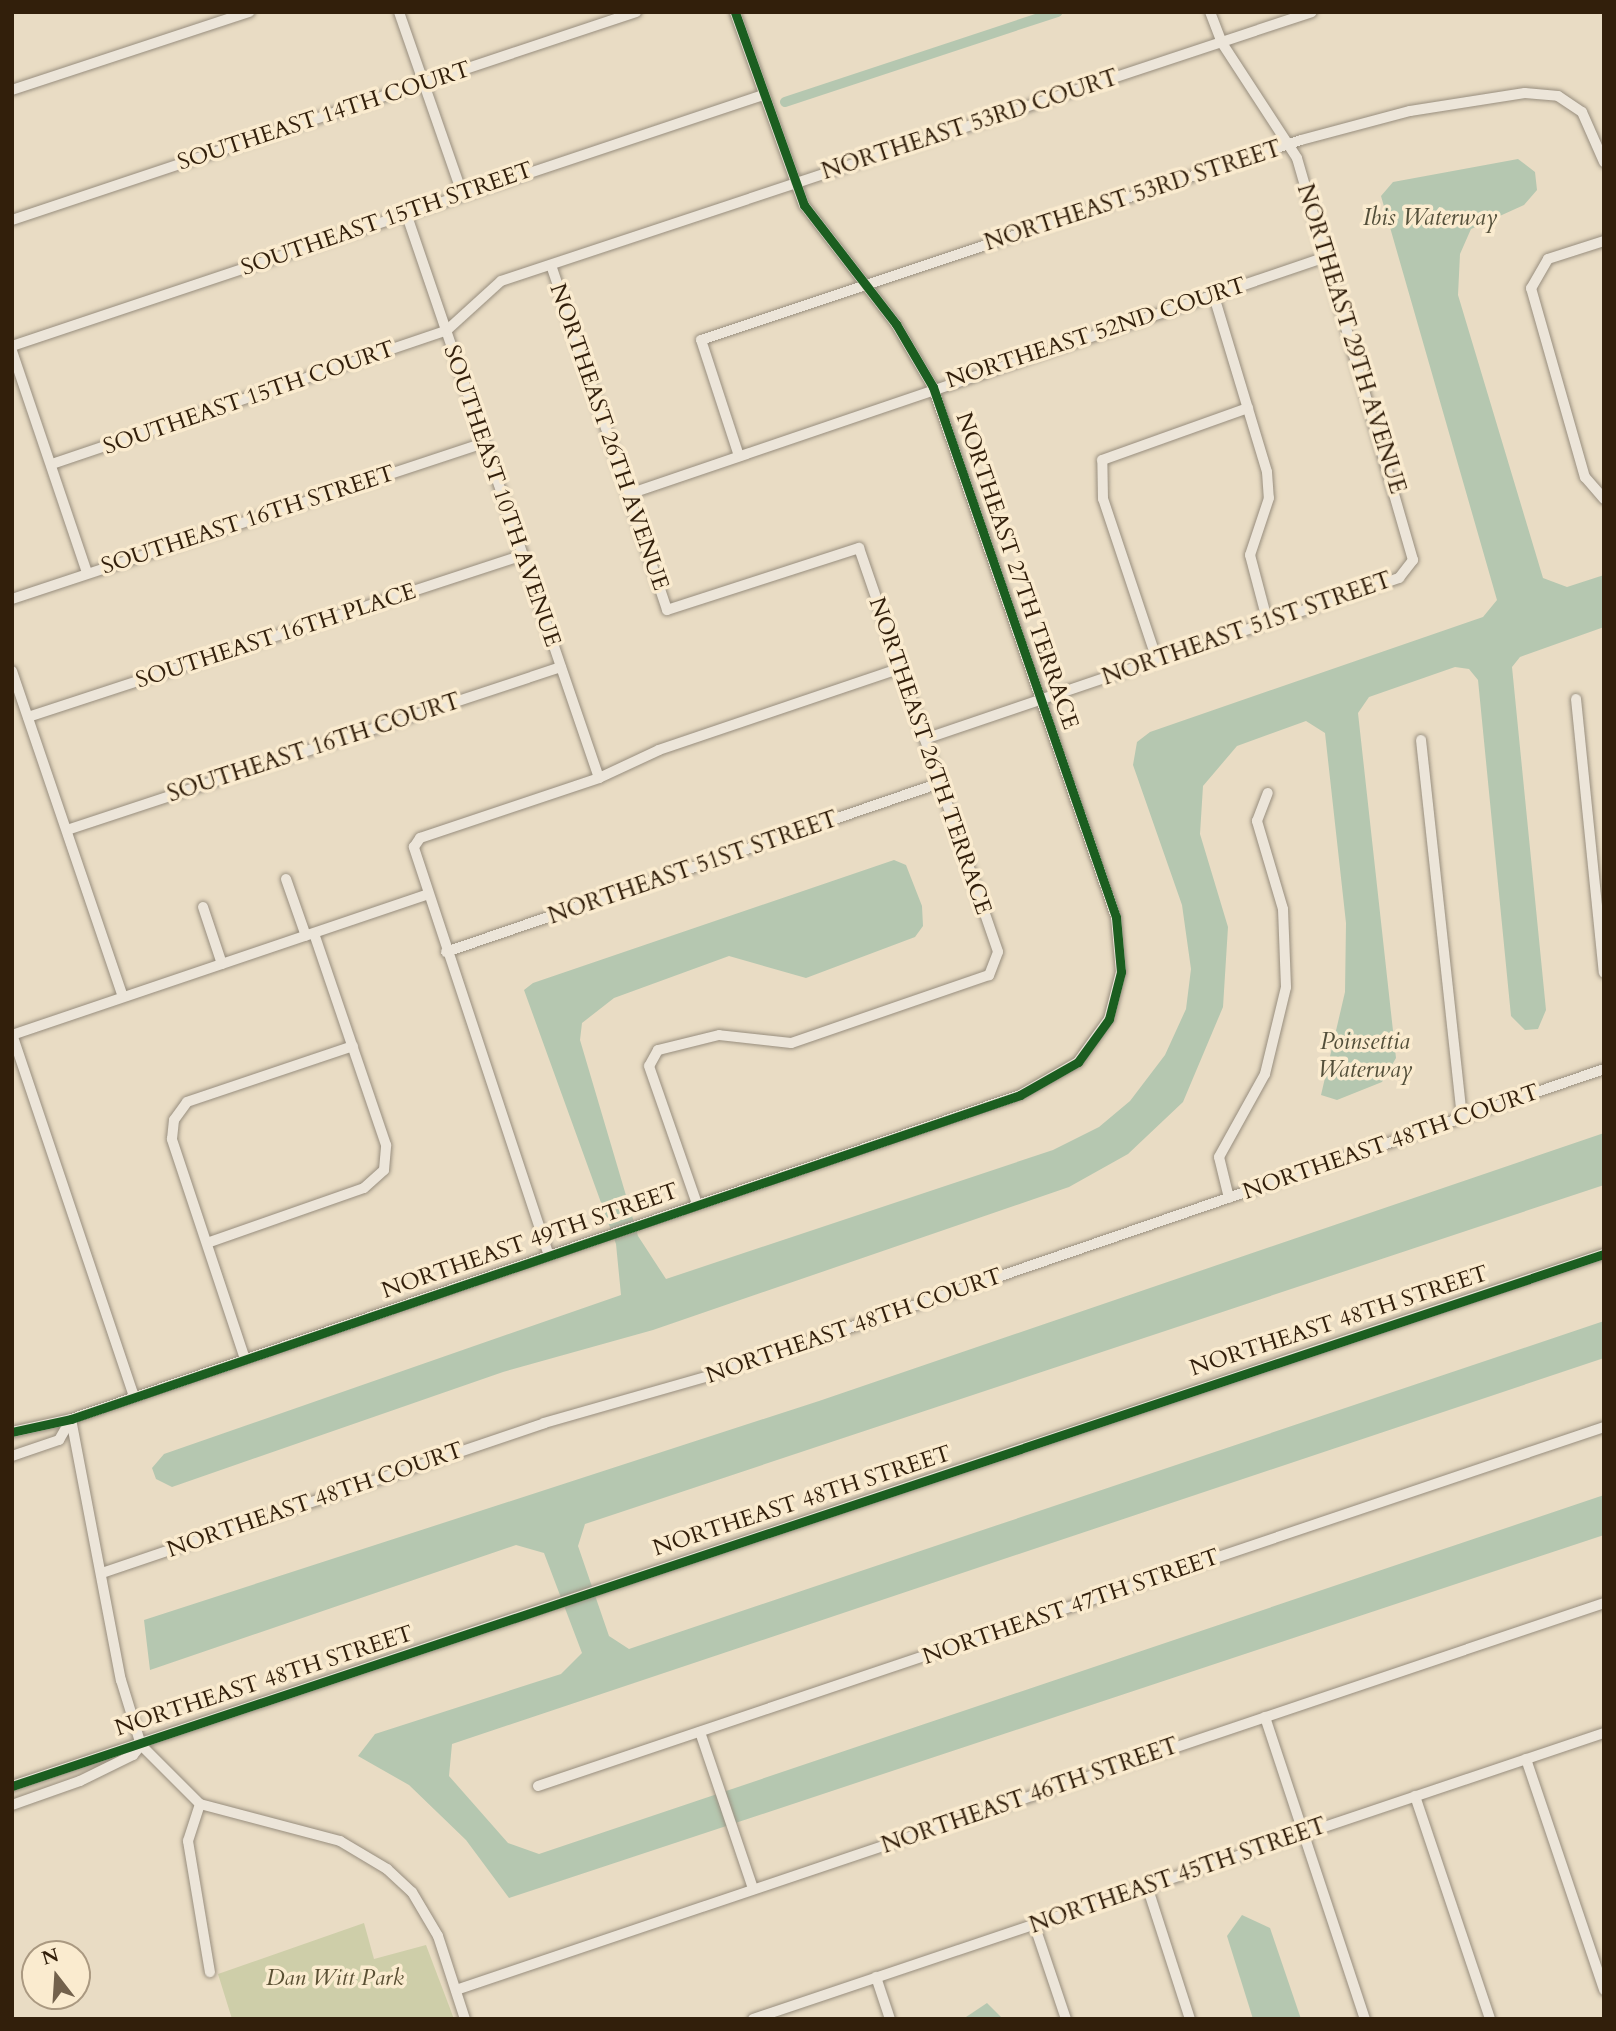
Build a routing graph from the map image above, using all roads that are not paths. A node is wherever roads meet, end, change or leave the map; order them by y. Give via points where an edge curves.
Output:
1 (248, 12) edge
2 (399, 12) edge
3 (636, 12) edge
4 (735, 12) edge
5 (1210, 12) edge
6 (1312, 12) edge
7 (1222, 43) junction
8 (424, 83) junction
9 (12, 90) edge
10 (763, 95) junction
11 (1291, 144) junction
12 (1604, 162) edge
13 (795, 183) junction
14 (462, 194) junction
15 (406, 213) junction
16 (12, 220) edge
17 (1604, 241) edge
18 (1326, 257) junction
19 (551, 265) junction
20 (864, 285) junction
21 (1213, 293) junction
22 (446, 331) junction
23 (12, 346) edge
24 (12, 351) edge
25 (933, 387) junction
26 (1248, 408) junction
27 (484, 443) junction
28 (739, 456) junction
29 (52, 464) junction
30 (629, 494) junction
31 (1602, 498) edge
32 (859, 548) joint
33 (523, 555) junction
34 (1409, 571) joint
35 (87, 573) junction
36 (12, 599) edge
37 (1268, 623) junction
38 (1157, 660) junction
39 (561, 667) junction
40 (901, 668) junction
41 (12, 671) edge
42 (1041, 699) junction
43 (1576, 699) dead end
44 (28, 717) junction
45 (925, 739) junction
46 (1421, 740) dead end
47 (599, 778) junction
48 (940, 783) junction
49 (1268, 793) dead end
50 (67, 830) junction
51 (286, 879) dead end
52 (425, 895) junction
53 (203, 907) dead end
54 (310, 935) junction
55 (446, 952) junction
56 (222, 964) junction
57 (1604, 972) edge
58 (123, 997) junction
59 (12, 1034) edge
60 (353, 1046) junction
61 (1604, 1069) edge
62 (1057, 1077) joint
63 (1462, 1117) junction
64 (1229, 1198) junction
65 (697, 1204) junction
66 (207, 1243) junction
67 (1604, 1254) edge
68 (549, 1255) junction
69 (245, 1359) junction
70 (134, 1397) junction
71 (71, 1419) junction
72 (1604, 1427) edge
73 (12, 1432) edge
74 (12, 1456) edge
75 (102, 1573) junction
76 (1604, 1603) edge
77 (1265, 1717) junction
78 (700, 1732) junction
79 (1604, 1733) edge
80 (141, 1745) junction
81 (1526, 1759) junction
82 (12, 1786) edge
83 (538, 1786) dead end
84 (1415, 1796) junction
85 (200, 1804) junction
86 (12, 1805) edge
87 (1303, 1833) junction
88 (1147, 1886) junction
89 (752, 1889) junction
90 (1034, 1924) junction
91 (210, 1972) dead end
92 (876, 1977) junction
93 (456, 1990) junction
94 (1604, 1990) edge
95 (766, 2017) edge
96 (465, 2019) edge
97 (752, 2019) edge
98 (890, 2019) edge
99 (1066, 2019) edge
100 (1190, 2019) edge
101 (1365, 2019) edge
102 (1490, 2019) edge

1 - 9 street
2 - 8 street
3 - 8 street, SOUTHEAST 14TH COURT
4 - 10 street, NORTHEAST 27TH TERRACE
5 - 7 street, NORTHEAST 29TH AVENUE
6 - 7 street, NORTHEAST 53RD COURT
7 - 11 street, NORTHEAST 29TH AVENUE
7 - 13 street, NORTHEAST 53RD COURT
8 - 14 street
8 - 16 street, SOUTHEAST 14TH COURT
10 - 13 street, NORTHEAST 27TH TERRACE
10 - 14 street, SOUTHEAST 15TH STREET
11 - 12 street, NORTHEAST 53RD STREET via 1410,111 1525,93 1573,103
11 - 18 street, NORTHEAST 29TH AVENUE
11 - 20 street, NORTHEAST 53RD STREET
13 - 19 street, NORTHEAST 53RD COURT
13 - 20 street, NORTHEAST 27TH TERRACE via 818,227
14 - 15 street, SOUTHEAST 15TH STREET
15 - 22 street, SOUTHEAST 10TH AVENUE
15 - 23 street, SOUTHEAST 15TH STREET
17 - 31 street via 1549,259 1532,278 1532,301 1585,477
18 - 21 street, NORTHEAST 52ND COURT
18 - 34 street, NORTHEAST 29TH AVENUE via 1412,546
19 - 22 street, NORTHEAST 53RD COURT via 487,290
19 - 30 street, NORTHEAST 26TH AVENUE
20 - 25 street, NORTHEAST 27TH TERRACE
20 - 28 street, NORTHEAST 53RD STREET via 701,340
21 - 25 street, NORTHEAST 52ND COURT
21 - 26 street
22 - 27 street, SOUTHEAST 10TH AVENUE
22 - 29 street, SOUTHEAST 15TH COURT
24 - 29 street
25 - 28 street, NORTHEAST 52ND COURT
25 - 42 street, NORTHEAST 27TH TERRACE
26 - 37 street via 1267,472 1269,498 1250,555
26 - 38 street via 1116,451 1102,460 1103,499
27 - 33 street, SOUTHEAST 10TH AVENUE
27 - 35 street, SOUTHEAST 16TH STREET
28 - 30 street, NORTHEAST 52ND COURT
29 - 35 street
30 - 32 street, NORTHEAST 26TH AVENUE via 667,610
32 - 40 street, NORTHEAST 26TH TERRACE
33 - 39 street, SOUTHEAST 10TH AVENUE
33 - 44 street, SOUTHEAST 16TH PLACE
34 - 37 street, NORTHEAST 51ST STREET
35 - 36 street, SOUTHEAST 16TH STREET
37 - 38 street, NORTHEAST 51ST STREET
38 - 42 street, NORTHEAST 51ST STREET
39 - 47 street, SOUTHEAST 10TH AVENUE
39 - 50 street, SOUTHEAST 16TH COURT
40 - 45 street, NORTHEAST 26TH TERRACE
40 - 47 street via 638,758
41 - 44 street
42 - 45 street, NORTHEAST 51ST STREET
42 - 62 street, NORTHEAST 27TH TERRACE via 1121,943 1109,1019 1078,1062
43 - 57 street
44 - 50 street
45 - 48 street, NORTHEAST 26TH TERRACE
46 - 63 street
47 - 52 street via 420,838 413,858
48 - 55 street, NORTHEAST 51ST STREET
48 - 65 street, NORTHEAST 26TH TERRACE via 998,953 996,966 989,975 791,1043 701,1037 651,1057
49 - 64 street via 1257,821 1283,909 1286,987 1265,1074 1219,1157
50 - 58 street
51 - 54 street
52 - 54 street
52 - 55 street
53 - 56 street
54 - 56 street
54 - 60 street
55 - 68 street
56 - 58 street
58 - 59 street
59 - 70 street
60 - 66 street via 386,1145 384,1171 365,1188
60 - 66 street via 187,1101 174,1119 172,1139
61 - 63 street, NORTHEAST 48TH COURT
62 - 65 street, NORTHEAST 49TH STREET
63 - 64 street, NORTHEAST 48TH COURT
64 - 75 street, NORTHEAST 48TH COURT
65 - 68 street, NORTHEAST 49TH STREET
66 - 69 street
67 - 80 street, NORTHEAST 48TH STREET
68 - 69 street, NORTHEAST 49TH STREET
69 - 70 street, NORTHEAST 49TH STREET
70 - 71 street, NORTHEAST 49TH STREET
71 - 73 street, NORTHEAST 49TH STREET
71 - 74 street, NORTHEAST 49TH STREET via 59,1440
71 - 75 street
72 - 78 street, NORTHEAST 47TH STREET
75 - 80 street via 121,1680
76 - 77 street, NORTHEAST 46TH STREET
77 - 87 street
77 - 89 street, NORTHEAST 46TH STREET
78 - 83 street, NORTHEAST 47TH STREET
78 - 89 street
79 - 81 street, NORTHEAST 45TH STREET
80 - 82 street, NORTHEAST 48TH STREET
80 - 85 street
80 - 86 street, NORTHEAST 48TH STREET via 133,1755 80,1781
81 - 84 street, NORTHEAST 45TH STREET
81 - 94 street
84 - 87 street, NORTHEAST 45TH STREET
84 - 102 street
85 - 91 street via 188,1841
85 - 93 street via 248,1822 340,1841 387,1869 426,1914
87 - 88 street, NORTHEAST 45TH STREET
87 - 101 street
88 - 90 street, NORTHEAST 45TH STREET
88 - 100 street
89 - 93 street, NORTHEAST 46TH STREET
90 - 92 street, NORTHEAST 45TH STREET
90 - 99 street
92 - 95 street, NORTHEAST 45TH STREET
92 - 98 street
93 - 96 street
95 - 97 street, NORTHEAST 45TH STREET

